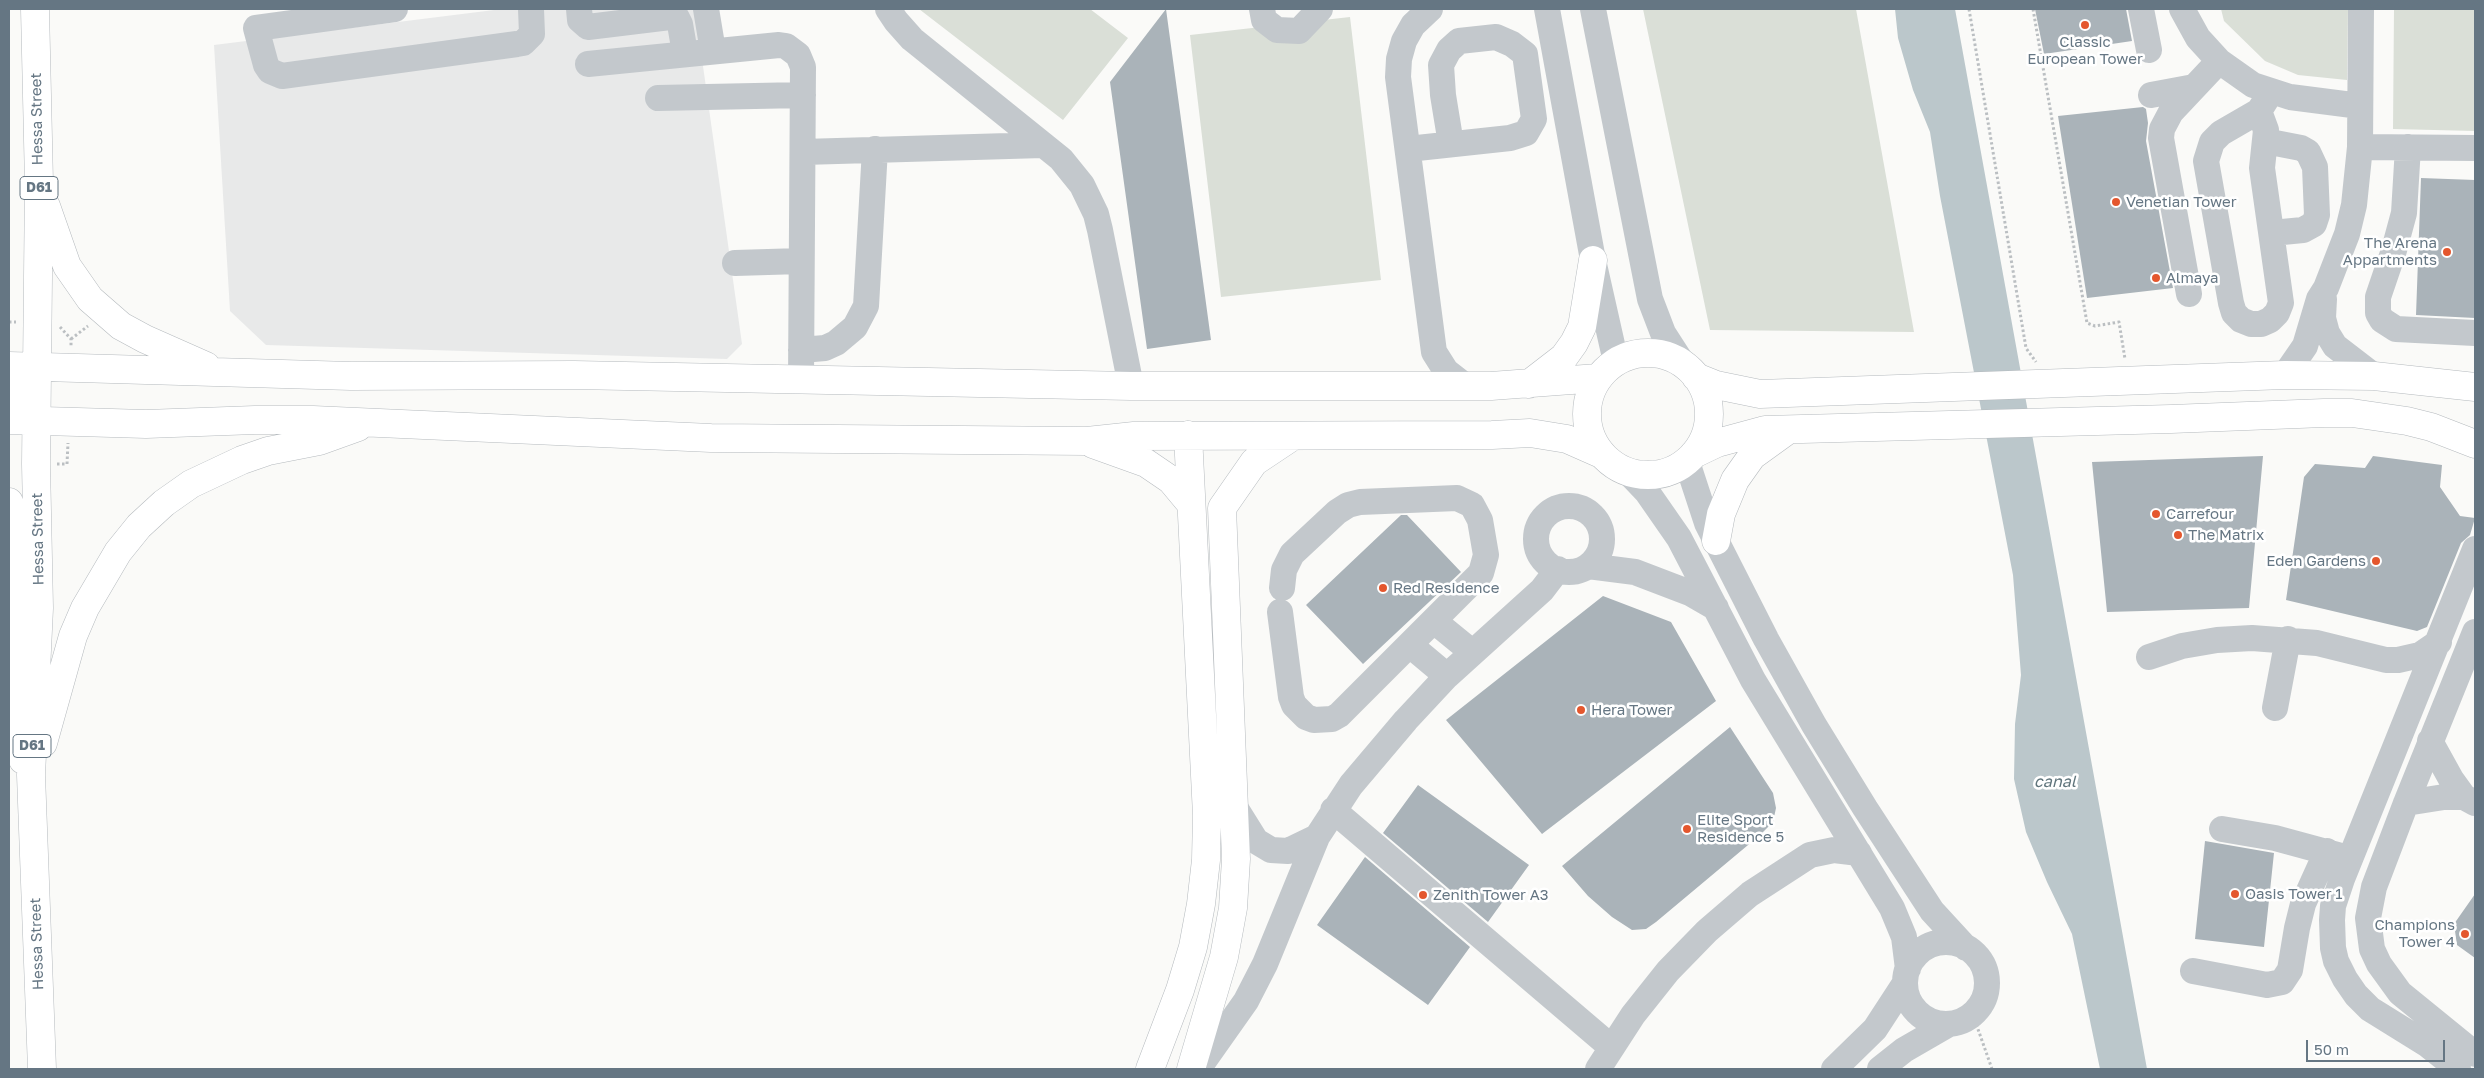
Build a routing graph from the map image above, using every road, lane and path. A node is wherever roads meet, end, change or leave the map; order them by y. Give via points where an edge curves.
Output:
1 (35, 9) edge
2 (396, 9) edge
3 (531, 9) edge
4 (579, 9) edge
5 (706, 9) edge
6 (888, 9) edge
7 (1262, 9) edge
8 (1320, 9) edge
9 (1547, 9) edge
10 (1593, 9) edge
11 (1969, 9) edge
12 (2032, 9) edge
13 (2141, 9) edge
14 (2182, 9) edge
15 (2361, 9) edge
16 (1427, 10) edge
17 (2149, 50) dead end
18 (713, 51) junction
19 (685, 53) junction
20 (2218, 61) junction
21 (588, 64) dead end
22 (2194, 86) junction
23 (803, 95) junction
24 (2151, 95) dead end
25 (658, 98) dead end
26 (2265, 102) junction
27 (2360, 106) junction
28 (2212, 142) junction
29 (1451, 144) junction
30 (1043, 145) junction
31 (2360, 147) junction
32 (2408, 147) junction
33 (2475, 148) edge
34 (875, 149) junction
35 (1408, 149) junction
36 (2264, 150) junction
37 (803, 152) junction
38 (39, 184) junction
39 (2272, 233) junction
40 (1593, 260) junction
41 (801, 261) junction
42 (736, 263) dead end
43 (2326, 288) junction
44 (2189, 294) dead end
45 (2475, 333) edge
46 (801, 350) junction
47 (1434, 352) junction
48 (2117, 362) dead end
49 (2042, 365) dead end
50 (9, 366) edge
51 (37, 366) junction
52 (1607, 370) junction
53 (1690, 370) junction
54 (222, 373) junction
55 (2285, 376) junction
56 (2374, 376) junction
57 (801, 380) junction
58 (9, 384) edge
59 (1529, 384) junction
60 (1406, 385) junction
61 (1464, 385) junction
62 (1131, 386) junction
63 (2475, 387) edge
64 (9, 420) edge
65 (38, 422) junction
66 (369, 423) junction
67 (1790, 428) junction
68 (1188, 435) junction
69 (1293, 436) junction
70 (1087, 441) junction
71 (2475, 444) edge
72 (1601, 454) junction
73 (1690, 458) junction
74 (1628, 472) junction
75 (9, 502) edge
76 (1191, 504) junction
77 (1716, 541) junction
78 (2475, 550) edge
79 (1588, 566) junction
80 (1558, 570) junction
81 (1716, 608) junction
82 (1434, 621) junction
83 (2475, 632) edge
84 (2288, 639) junction
85 (2439, 642) junction
86 (1410, 645) junction
87 (1472, 652) junction
88 (2149, 657) dead end
89 (2375, 658) junction
90 (1447, 676) junction
91 (2275, 708) dead end
92 (2410, 711) junction
93 (2430, 741) junction
94 (31, 775) junction
95 (2469, 800) edge
96 (2406, 803) junction
97 (1829, 807) junction
98 (1236, 809) junction
99 (1333, 810) junction
100 (2222, 829) dead end
101 (1317, 837) junction
102 (1859, 853) junction
103 (2339, 855) junction
104 (1800, 860) junction
105 (1966, 948) junction
106 (2193, 971) dead end
107 (1907, 976) junction
108 (1973, 1015) junction
109 (1949, 1024) junction
110 (2475, 1054) edge
111 (1605, 1058) edge
112 (42, 1069) edge
113 (1150, 1069) edge
114 (1191, 1069) edge
115 (1198, 1069) edge
116 (1834, 1069) edge
117 (1880, 1069) edge
118 (1992, 1069) edge
119 (2458, 1069) edge

1 - 38 main road, Hessa Street / D61
2 - 3 street via 256,28 266,66 282,76 523,43 532,34
4 - 19 street via 580,20 588,27 677,18
5 - 18 street
6 - 30 street via 912,38
7 - 8 street via 1264,20 1277,30 1291,31 1299,31
9 - 40 street
10 - 53 street via 1650,298 1663,333
11 - 49 path via 2026,348 2034,361
12 - 48 path via 2087,323 2094,326 2119,322 2125,362
13 - 17 street
14 - 20 street via 2198,38
15 - 27 street
16 - 35 street via 1413,25 1399,59 1398,77
18 - 19 street
18 - 23 street via 786,46 798,55 803,67
19 - 21 street
20 - 22 street
20 - 26 street
22 - 24 street
22 - 44 street via 2166,120 2161,138
23 - 25 street
23 - 37 street
26 - 27 street via 2290,98
26 - 28 street
26 - 36 street
27 - 31 street
28 - 36 street via 2235,140
28 - 39 street via 2206,161 2231,303 2234,313 2251,324 2270,320 2281,303
29 - 29 street via 1510,138 1526,133 1534,119 1525,54 1512,44 1496,37 1459,41 1449,50 1441,64
29 - 35 street
30 - 34 street
30 - 62 street via 1072,171 1096,214
31 - 32 street
31 - 43 street via 2354,205 2347,234
32 - 33 street
32 - 45 street via 2404,213 2378,297 2378,313 2388,326 2396,329
34 - 37 street
34 - 46 street via 866,306 855,327 841,340 825,348
35 - 47 street
36 - 39 street
36 - 39 street via 2301,148 2308,152 2315,167 2317,215 2314,224 2303,230
37 - 41 street
38 - 51 main road, Hessa Street / D61
38 - 54 main road via 67,266 90,299 121,326
40 - 52 street
40 - 59 main road via 1582,327 1574,343 1564,357
41 - 42 street
41 - 46 street
43 - 55 street via 2315,311 2305,346
43 - 56 street via 2323,318 2327,333 2335,346
46 - 57 street
47 - 60 street via 1424,370
47 - 61 street via 1446,371
50 - 51 main road
51 - 54 main road
51 - 65 main road, Hessa Street / D61
52 - 53 main road via 1629,356 1650,354 1670,358
52 - 59 main road
52 - 72 main road via 1590,392 1586,408 1587,425
53 - 55 main road via 1716,385 1760,394
53 - 73 main road via 1704,391 1709,408 1703,440
54 - 57 main road
55 - 56 main road
56 - 63 main road
57 - 62 main road
58 - 65 main road via 18,403
59 - 61 main road
60 - 61 main road
60 - 62 main road
64 - 65 main road
65 - 66 main road via 146,424 274,420
65 - 94 main road, Hessa Street / D61 via 39,608
66 - 70 main road via 711,438
66 - 94 main road via 319,441 268,451 242,460 191,484 139,526 118,552 82,615 73,636 42,750
67 - 71 main road via 2324,412 2407,421
67 - 73 main road via 1746,434 1717,443
67 - 77 main road via 1752,456 1734,480 1721,514
68 - 69 main road
68 - 70 main road
68 - 76 main road
69 - 72 main road via 1530,433 1567,439
69 - 98 main road via 1254,462 1222,508
70 - 76 main road via 1146,463 1171,480
72 - 74 main road
73 - 74 main road via 1673,470 1659,474
73 - 77 street via 1699,503
74 - 81 street via 1664,514
75 - 94 main road via 14,720 18,749
76 - 113 main road via 1207,815 1206,860 1193,947
77 - 105 street via 1776,656 1865,808 1932,911
78 - 85 street
79 - 80 street via 1568,572
79 - 80 street via 1602,540 1596,521 1580,508 1560,507 1543,519 1536,538 1542,557
79 - 81 street via 1635,572 1690,593
80 - 87 street via 1542,590
81 - 97 street via 1753,680
82 - 86 street
82 - 86 street via 1475,580 1485,564 1485,542 1472,505 1457,498 1348,505 1292,554 1284,570 1281,600 1291,697 1300,712 1314,720 1332,719 1339,715
82 - 87 street
83 - 93 street
84 - 88 street via 2217,640 2182,646
84 - 89 street
84 - 91 street
85 - 89 street via 2410,659
85 - 92 street
86 - 90 street
87 - 90 street
89 - 92 street via 2401,680
90 - 99 street via 1376,754
92 - 103 street
93 - 95 street via 2439,761
93 - 96 street
94 - 112 main road, Hessa Street / D61
95 - 96 street via 2444,797
96 - 110 street via 2370,902 2368,926 2372,949 2400,992
97 - 102 street
97 - 104 street via 1816,842
98 - 101 street via 1256,842 1270,850 1288,851
98 - 114 main road via 1231,918 1212,1005
99 - 101 street
99 - 111 street
100 - 103 street via 2275,838
101 - 115 street via 1265,964 1229,1028
102 - 104 street via 1822,851
102 - 107 street via 1899,922 1904,937
103 - 106 street via 2304,904 2290,970 2282,982 2268,985
103 - 119 street via 2332,920 2333,948 2345,979 2370,1009 2428,1045
104 - 111 street via 1750,894 1707,931 1668,971 1633,1015
105 - 107 street via 1953,943 1932,946 1915,957
105 - 108 street via 1980,961 1987,980 1987,993
107 - 109 street via 1907,994 1918,1013 1927,1020
107 - 116 street via 1874,1029
108 - 109 street
108 - 118 path
109 - 117 street via 1904,1050

